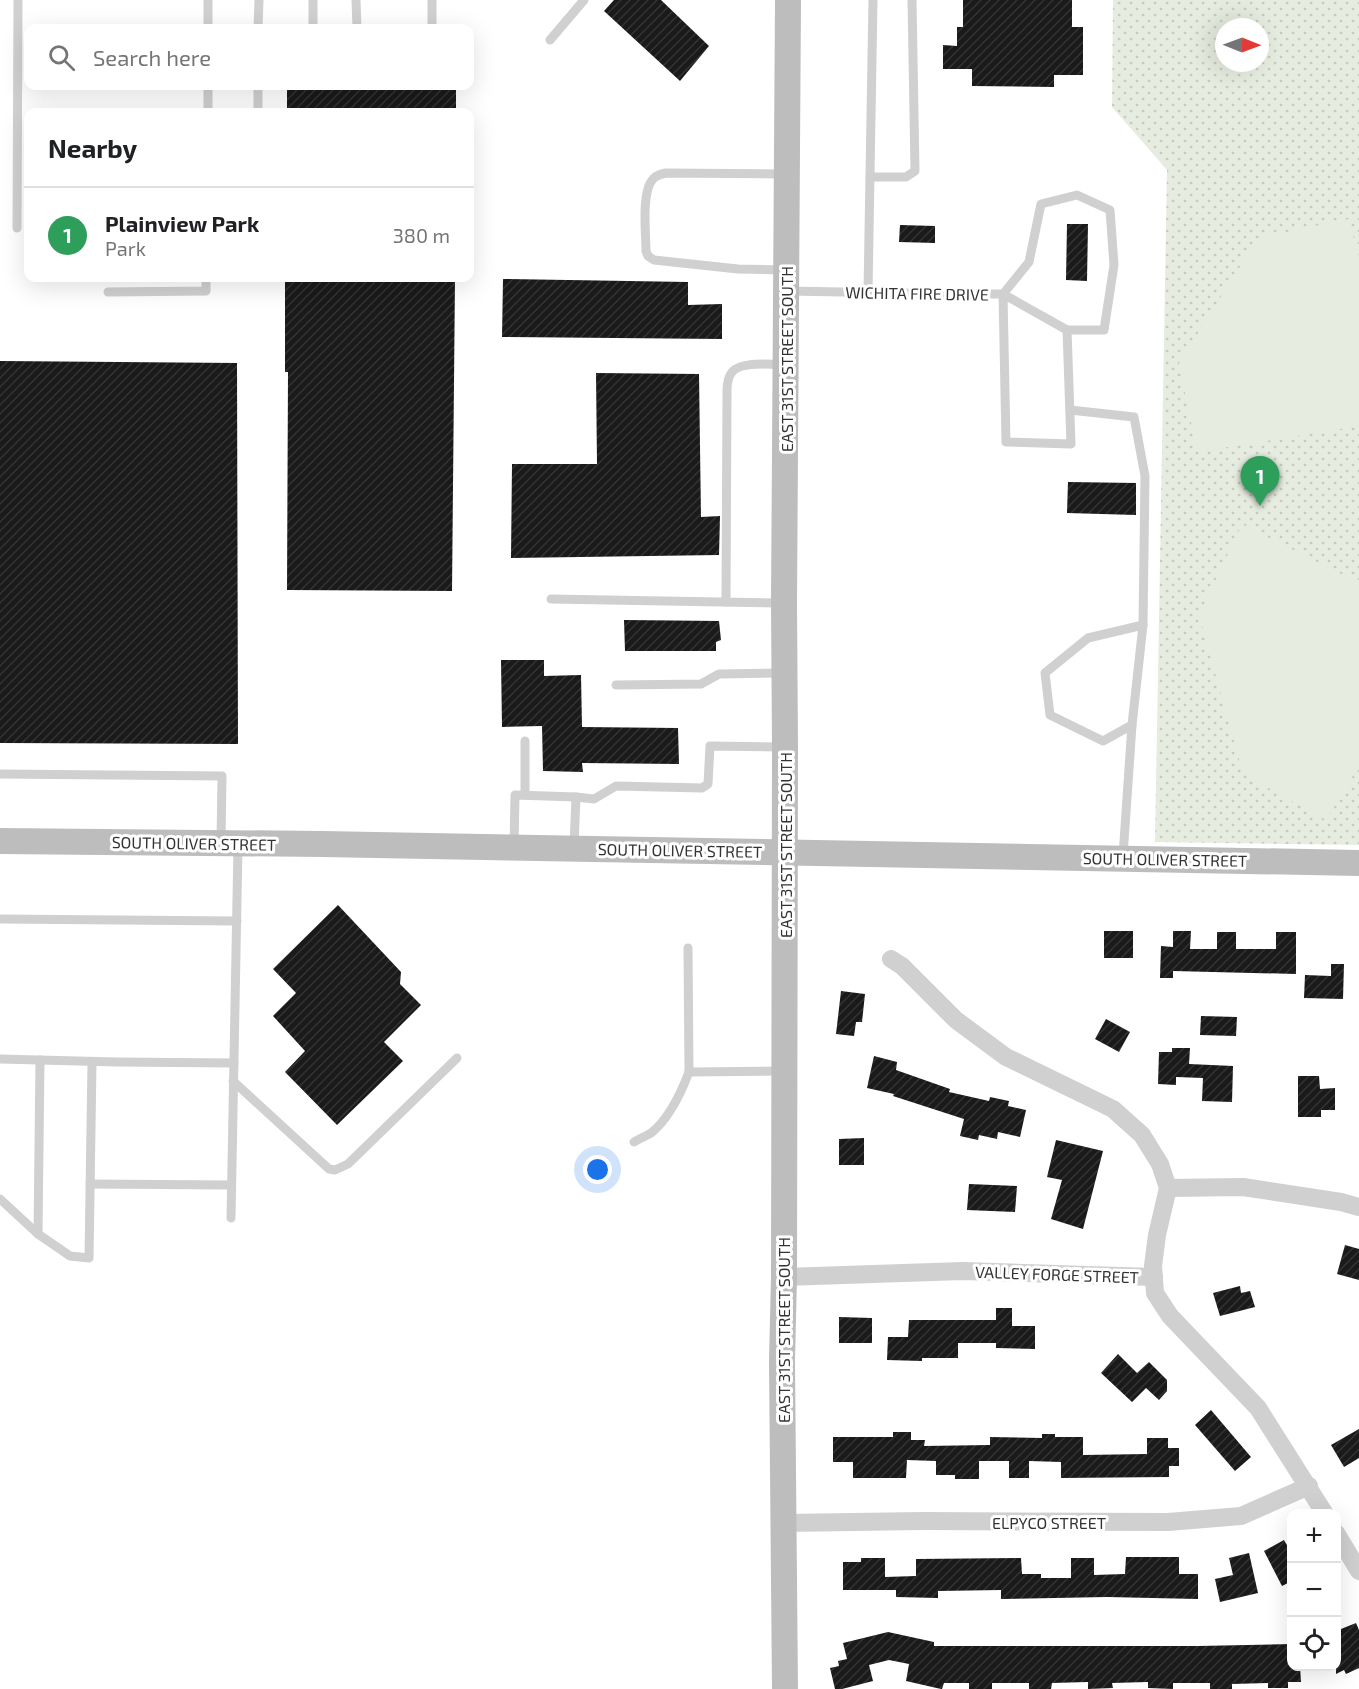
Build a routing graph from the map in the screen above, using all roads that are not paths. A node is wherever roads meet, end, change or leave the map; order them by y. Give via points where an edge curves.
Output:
1 (18, 0) edge
2 (208, 0) edge
3 (259, 0) edge
4 (313, 0) edge
5 (356, 0) edge
6 (432, 0) edge
7 (584, 0) edge
8 (788, 0) edge
9 (873, 0) edge
10 (912, 0) edge
11 (208, 24) edge
12 (258, 24) edge
13 (313, 24) edge
14 (357, 24) edge
15 (432, 24) edge
16 (550, 40) dead end
17 (208, 90) edge
18 (258, 90) edge
19 (208, 108) edge
20 (258, 108) edge
21 (787, 174) junction
22 (870, 177) junction
23 (17, 228) dead end
24 (787, 280) junction
25 (206, 282) edge
26 (108, 292) dead end
27 (868, 292) junction
28 (1003, 294) junction
29 (1068, 330) junction
30 (786, 364) junction
31 (1070, 410) junction
32 (550, 599) dead end
33 (726, 602) junction
34 (784, 603) junction
35 (1143, 626) junction
36 (785, 673) junction
37 (616, 685) dead end
38 (1132, 725) junction
39 (525, 741) dead end
40 (786, 747) junction
41 (0, 774) edge
42 (525, 795) junction
43 (576, 797) junction
44 (0, 841) edge
45 (229, 843) junction
46 (514, 847) junction
47 (574, 848) junction
48 (785, 852) junction
49 (1123, 859) junction
50 (1359, 863) edge
51 (0, 919) edge
52 (237, 921) junction
53 (688, 948) dead end
54 (891, 959) dead end
55 (457, 1058) dead end
56 (0, 1059) edge
57 (40, 1060) junction
58 (92, 1062) junction
59 (234, 1063) junction
60 (784, 1071) junction
61 (689, 1072) junction
62 (233, 1081) junction
63 (634, 1142) dead end
64 (90, 1184) junction
65 (231, 1185) junction
66 (1168, 1188) junction
67 (0, 1199) edge
68 (1359, 1207) edge
69 (231, 1218) dead end
70 (39, 1234) junction
71 (784, 1277) junction
72 (1154, 1277) junction
73 (1309, 1486) junction
74 (1322, 1509) edge
75 (784, 1523) junction
76 (1341, 1541) edge
77 (1359, 1571) edge
78 (785, 1689) edge

1 - 23 lane
2 - 11 lane
3 - 12 lane
4 - 13 lane
5 - 14 lane
6 - 15 lane
7 - 16 lane
8 - 21 street, EAST 31ST STREET SOUTH
9 - 22 lane
10 - 22 lane via 915,171 906,177
17 - 19 lane
18 - 20 lane
21 - 24 street, EAST 31ST STREET SOUTH
21 - 24 lane, WICHITA FIRE DRIVE via 666,173 652,179 646,195 646,251 650,258 738,268
22 - 27 lane
24 - 27 lane, WICHITA FIRE DRIVE
24 - 30 street, EAST 31ST STREET SOUTH
25 - 26 lane via 206,291
27 - 28 lane, WICHITA FIRE DRIVE
28 - 29 lane
28 - 29 lane, WICHITA FIRE DRIVE via 1029,262 1041,204 1077,195 1110,210 1114,265 1104,330
28 - 31 lane via 1006,442 1071,444
29 - 31 lane
30 - 33 lane via 742,365 728,379
30 - 34 street, EAST 31ST STREET SOUTH
31 - 35 lane via 1134,417 1145,477
32 - 33 lane
33 - 34 lane
34 - 36 street, EAST 31ST STREET SOUTH
35 - 38 lane
35 - 38 lane via 1088,638 1045,673 1050,715 1103,741
36 - 37 lane via 719,674 700,684
36 - 40 street, EAST 31ST STREET SOUTH
38 - 49 lane
39 - 42 lane
40 - 43 lane via 710,746 708,784 702,788 616,786 594,799
40 - 48 street, EAST 31ST STREET SOUTH
41 - 45 lane via 222,776
42 - 43 lane
42 - 46 lane via 515,795
43 - 47 lane
44 - 45 street, SOUTH OLIVER STREET
45 - 46 street, SOUTH OLIVER STREET
45 - 52 lane
46 - 47 street, SOUTH OLIVER STREET
47 - 48 street, SOUTH OLIVER STREET
48 - 49 street, SOUTH OLIVER STREET
48 - 60 street, EAST 31ST STREET SOUTH
49 - 50 street, SOUTH OLIVER STREET
51 - 52 lane
52 - 59 lane
53 - 61 lane
54 - 66 street via 956,1020 1006,1057 1113,1108 1142,1135 1160,1164
55 - 62 lane via 348,1164 335,1170 329,1169
56 - 57 lane
57 - 58 lane
57 - 70 lane
58 - 59 lane
58 - 64 lane
59 - 62 lane
60 - 61 lane
60 - 71 street, EAST 31ST STREET SOUTH
61 - 63 lane via 663,1119 652,1132
62 - 65 lane
64 - 65 lane
64 - 70 lane via 89,1258 70,1256
65 - 69 lane
66 - 68 street via 1243,1187
66 - 72 street, VALLEY FORGE STREET via 1157,1235
67 - 70 lane
71 - 72 street, VALLEY FORGE STREET via 963,1271
71 - 75 street, EAST 31ST STREET SOUTH
72 - 73 street via 1155,1293 1170,1316 1258,1408
73 - 74 street
73 - 75 street, ELPYCO STREET via 1241,1516 1168,1522
75 - 78 street, EAST 31ST STREET SOUTH
76 - 77 street

